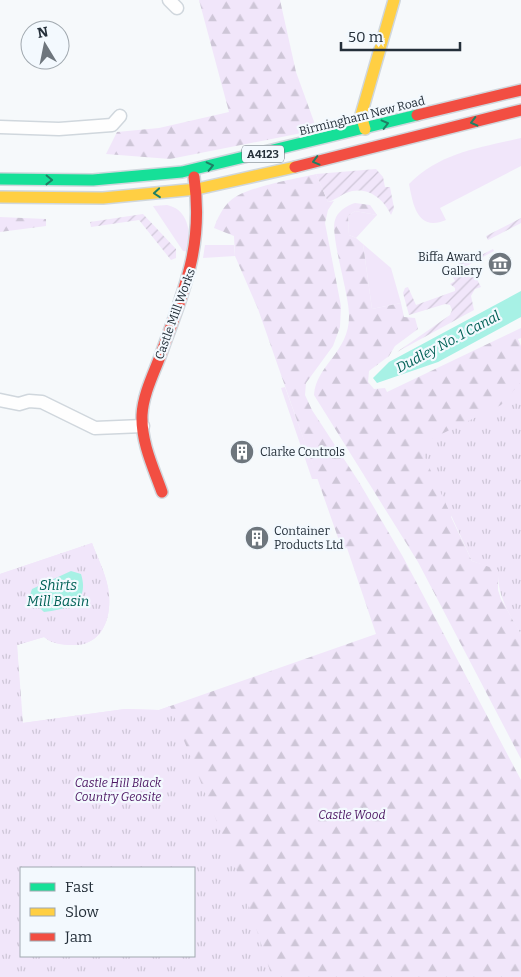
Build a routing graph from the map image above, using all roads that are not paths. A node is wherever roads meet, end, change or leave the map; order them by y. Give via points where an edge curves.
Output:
1 (394, 0) edge
2 (521, 90) edge
3 (521, 110) edge
4 (120, 116) dead end
5 (0, 127) edge
6 (365, 129) junction
7 (192, 170) junction
8 (0, 179) edge
9 (197, 189) junction
10 (0, 197) edge
11 (0, 400) edge
12 (142, 426) junction
13 (162, 492) dead end

1 - 6 main road via 360,114
6 -> 2 main road, Birmingham New Road / A4123
3 -> 9 main road, A4123
4 - 5 street via 112,125 59,130
7 -> 6 main road, Birmingham New Road / A4123
8 -> 7 main road, Birmingham New Road / A4123 via 93,180
7 - 9 main road, Castle Mill Works
9 -> 10 main road, A4123 via 103,198
9 - 12 main road, Castle Mill Works via 196,254 144,405
11 - 12 street via 19,404 42,402 96,428
12 - 13 main road, Castle Mill Works

